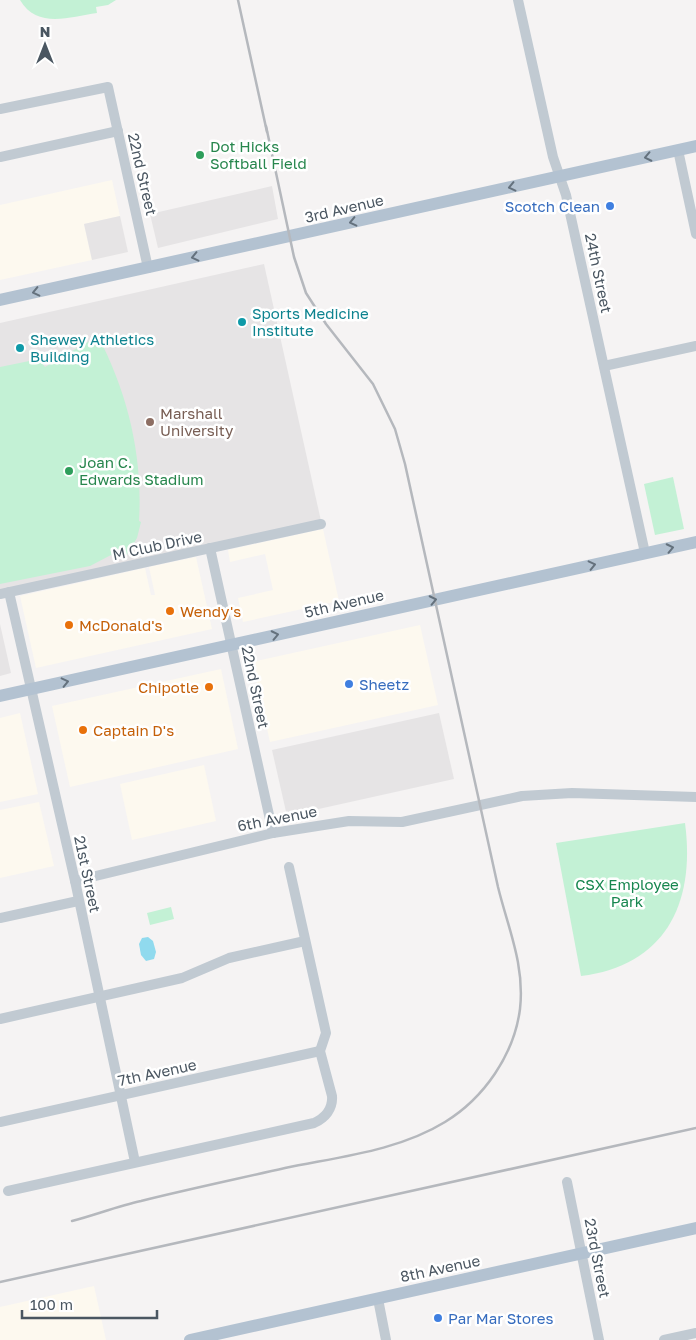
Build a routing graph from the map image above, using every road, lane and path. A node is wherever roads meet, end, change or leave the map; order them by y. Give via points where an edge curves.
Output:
1 (518, 0) edge
2 (0, 109) edge
3 (118, 131) junction
4 (696, 146) edge
5 (678, 150) junction
6 (0, 158) edge
7 (560, 176) junction
8 (696, 234) edge
9 (148, 268) junction
10 (0, 300) edge
11 (696, 346) edge
12 (604, 366) junction
13 (321, 524) dead end
14 (696, 542) edge
15 (210, 548) junction
16 (645, 553) junction
17 (5, 593) edge
18 (232, 645) junction
19 (31, 689) junction
20 (0, 696) edge
21 (696, 797) edge
22 (273, 833) junction
23 (289, 867) dead end
24 (75, 881) junction
25 (78, 901) junction
26 (0, 918) edge
27 (306, 941) junction
28 (99, 996) junction
29 (0, 1019) edge
30 (320, 1051) junction
31 (120, 1095) junction
32 (0, 1122) edge
33 (135, 1162) junction
34 (568, 1182) dead end
35 (8, 1191) dead end
36 (696, 1228) edge
37 (582, 1254) junction
38 (378, 1299) junction
39 (696, 1333) edge
40 (190, 1340) edge
41 (386, 1340) edge
42 (599, 1340) edge
43 (664, 1340) edge

1 - 7 street, 24th Street
2 - 3 street, 22nd Street via 108,86
3 - 6 street
3 - 9 street, 22nd Street
4 - 5 main road, 3rd Avenue
5 -> 7 main road, 3rd Avenue
5 - 8 street
7 -> 9 main road, 3rd Avenue
7 - 12 street, 24th Street
9 -> 10 main road, 3rd Avenue
11 - 12 street
12 - 16 street, 24th Street
13 - 15 street, M Club Drive
16 -> 14 main road, 5th Avenue
15 - 17 street, M Club Drive
15 - 18 street, 22nd Street
18 -> 16 main road, 5th Avenue
17 - 19 street, 21st Street
19 -> 18 main road, 5th Avenue
18 - 22 street, 22nd Street
19 - 20 main road, 5th Avenue
19 - 24 street, 21st Street
21 - 22 street, 6th Avenue via 572,793 522,796 402,822 349,821
22 - 24 street, 6th Avenue
23 - 27 street
24 - 25 street, 21st Street
25 - 26 street
25 - 28 street, 21st Street
27 - 28 street via 229,958 182,978
27 - 30 street via 326,1033
28 - 29 street
28 - 31 street, 21st Street
30 - 31 street, 7th Avenue
30 - 33 street via 333,1102 328,1112 314,1123
31 - 32 street, 7th Avenue
31 - 33 street, 21st Street
33 - 35 street
34 - 37 street, 23rd Street
36 - 37 main road, 8th Avenue
37 - 38 main road, 8th Avenue
37 - 42 street, 23rd Street
38 - 40 main road, 8th Avenue
38 - 41 street
39 - 43 street

